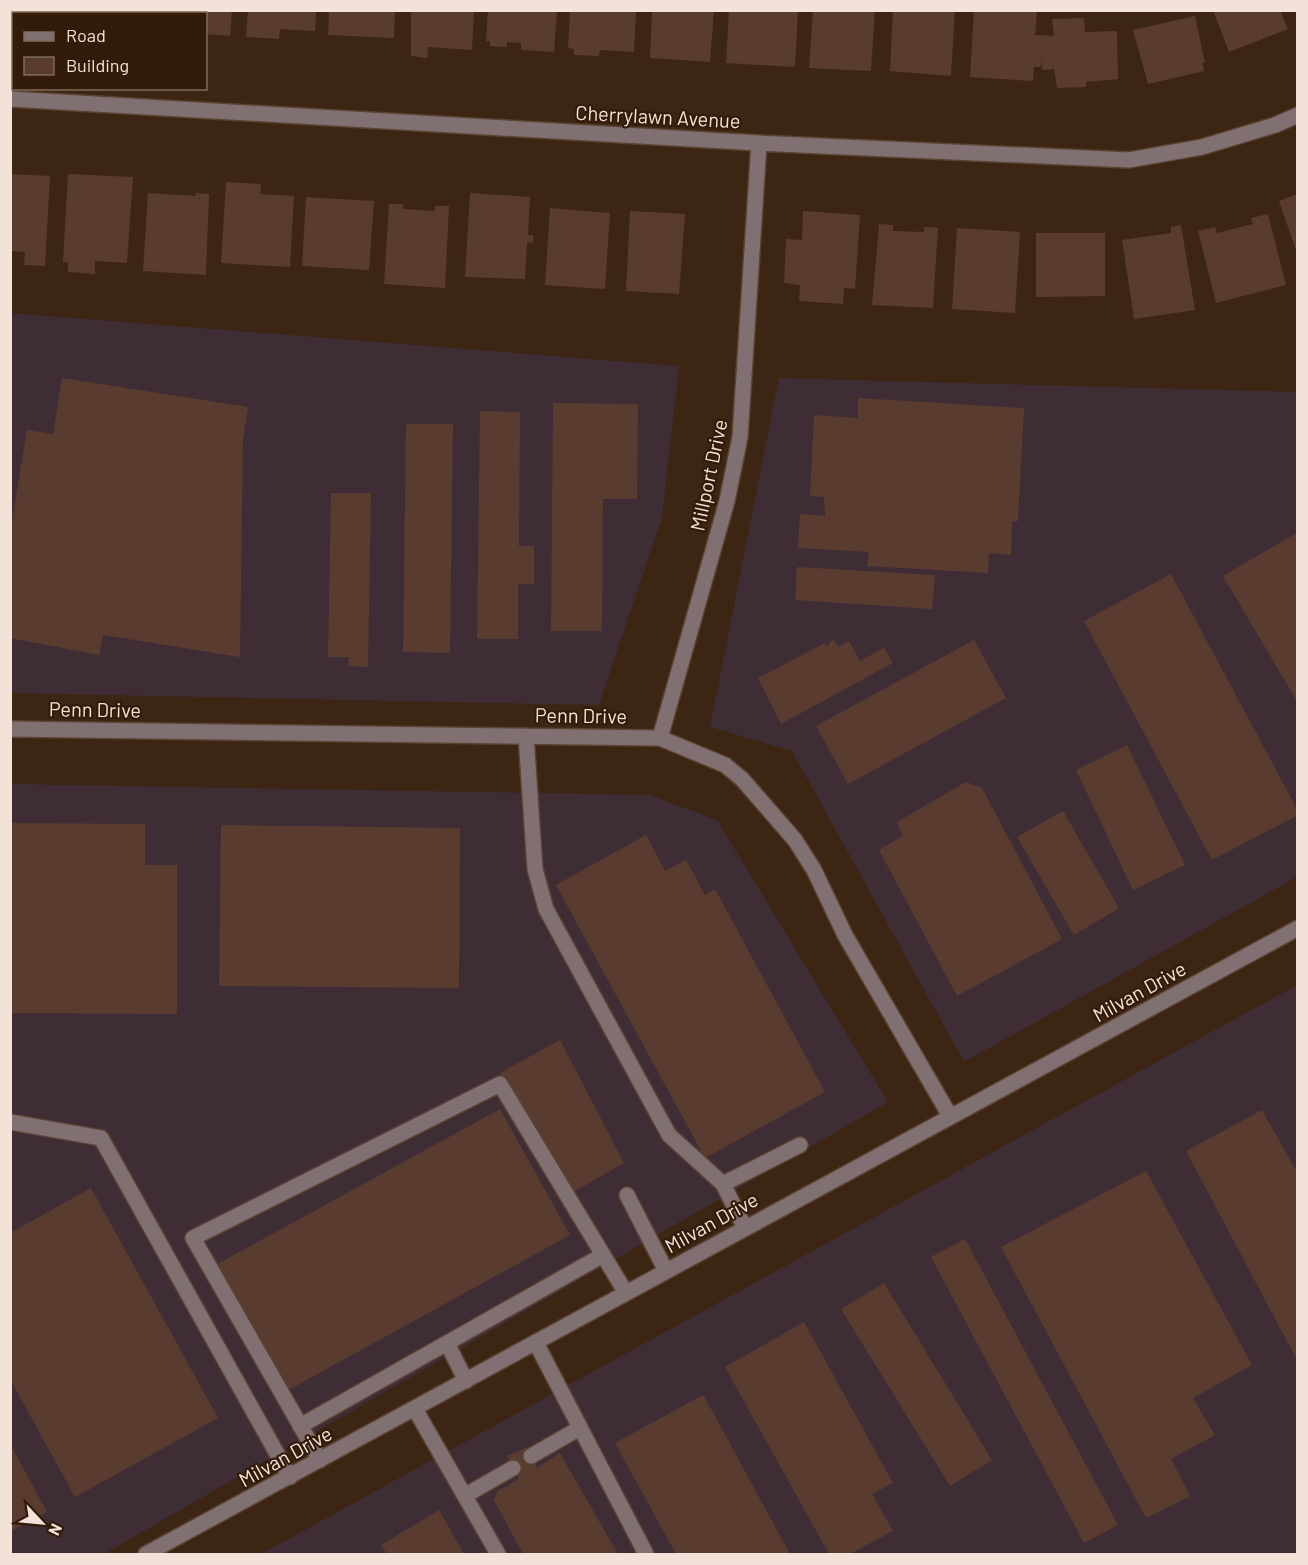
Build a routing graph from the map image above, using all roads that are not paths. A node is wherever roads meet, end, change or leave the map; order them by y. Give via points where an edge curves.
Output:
1 (118, 90) edge
2 (10, 99) edge
3 (118, 104) junction
4 (1298, 115) edge
5 (759, 143) junction
6 (10, 729) edge
7 (526, 736) junction
8 (660, 738) junction
9 (1298, 928) edge
10 (950, 1116) junction
11 (10, 1122) edge
12 (800, 1145) dead end
13 (723, 1184) junction
14 (627, 1195) dead end
15 (745, 1228) junction
16 (603, 1255) junction
17 (666, 1271) junction
18 (626, 1293) junction
19 (447, 1343) junction
20 (536, 1343) junction
21 (466, 1381) junction
22 (415, 1409) junction
23 (300, 1426) junction
24 (580, 1428) junction
25 (531, 1456) dead end
26 (320, 1460) junction
27 (513, 1468) dead end
28 (290, 1477) junction
29 (466, 1495) junction
30 (169, 1549) edge
31 (146, 1554) edge
32 (498, 1554) edge
33 (646, 1554) edge

1 - 3 street
2 - 3 street, Cherrylawn Avenue
3 - 5 street, Cherrylawn Avenue
4 - 5 street, Cherrylawn Avenue via 1202,147 1129,160
5 - 8 street, Millport Drive via 740,437 727,501
6 - 7 street, Penn Drive
7 - 8 street, Penn Drive
7 - 13 street via 535,869 546,909 669,1135
8 - 10 street, Penn Drive via 725,765 795,840
9 - 10 street, Milvan Drive
10 - 15 street, Milvan Drive
11 - 28 street via 102,1138
12 - 13 street
13 - 15 street
14 - 17 street
15 - 17 street, Milvan Drive
16 - 18 street
16 - 19 street
16 - 23 street via 500,1084 193,1238
17 - 18 street, Milvan Drive
18 - 20 street, Milvan Drive
19 - 21 street
19 - 23 street
20 - 21 street, Milvan Drive
20 - 24 street
21 - 22 street, Milvan Drive
22 - 26 street, Milvan Drive
22 - 29 street
23 - 26 street
24 - 25 street
24 - 33 street
26 - 28 street, Milvan Drive
27 - 29 street
28 - 30 street, Milvan Drive
29 - 32 street
30 - 31 street, Milvan Drive

